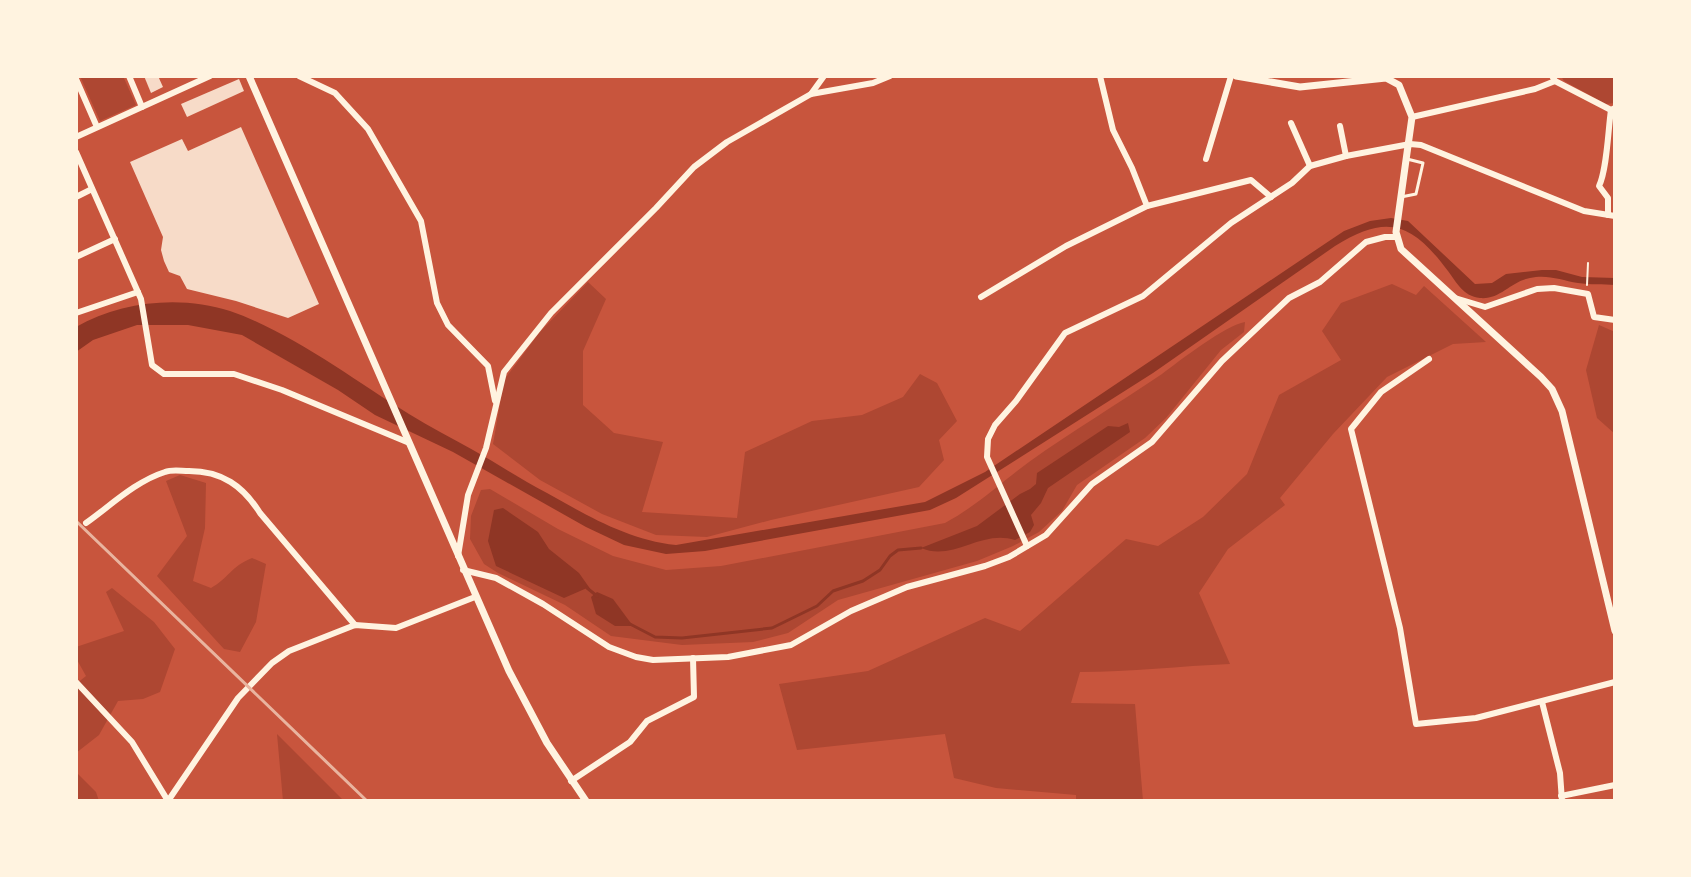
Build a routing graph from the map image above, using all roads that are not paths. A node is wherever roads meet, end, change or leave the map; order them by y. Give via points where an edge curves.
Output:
1 (129, 76) edge
2 (210, 76) edge
3 (249, 76) edge
4 (299, 76) edge
5 (824, 76) edge
6 (890, 76) edge
7 (1100, 76) edge
8 (1233, 76) edge
9 (76, 79) edge
10 (1554, 79) edge
11 (811, 94) junction
12 (142, 107) junction
13 (1613, 109) edge
14 (1412, 117) junction
15 (1291, 123) dead end
16 (1340, 126) dead end
17 (97, 127) junction
18 (76, 137) edge
19 (1410, 144) junction
20 (76, 152) edge
21 (1346, 156) junction
22 (1206, 159) dead end
23 (1407, 159) junction
24 (1310, 166) junction
25 (92, 189) junction
26 (76, 197) edge
27 (1271, 197) junction
28 (1401, 197) junction
29 (1147, 206) junction
30 (1612, 216) edge
31 (1396, 234) junction
32 (115, 239) junction
33 (76, 257) edge
34 (138, 292) junction
35 (981, 297) dead end
36 (1452, 297) junction
37 (76, 313) edge
38 (1615, 320) edge
39 (1429, 359) dead end
40 (496, 406) junction
41 (407, 442) junction
42 (86, 523) dead end
43 (1027, 546) junction
44 (458, 556) junction
45 (463, 570) junction
46 (475, 597) junction
47 (355, 625) junction
48 (1615, 631) edge
49 (693, 658) junction
50 (76, 682) edge
51 (1615, 682) edge
52 (1542, 702) junction
53 (571, 781) junction
54 (1615, 785) edge
55 (1562, 799) edge
56 (586, 801) edge

1 - 12 street
2 - 12 street
3 - 41 street
4 - 40 street via 335,93 368,129 421,221 437,303 448,325 488,366
5 - 11 street
6 - 11 street
7 - 29 street via 1113,130
8 - 14 street via 1300,87 1386,78 1399,85
8 - 22 street
9 - 17 street
10 - 13 street
10 - 14 street via 1535,89
11 - 40 street via 694,167 541,326 504,372
12 - 17 street
13 - 30 street via 1599,186
14 - 19 street
15 - 24 street
16 - 21 street
17 - 18 street
19 - 21 street
19 - 23 street
19 - 30 street via 1584,211
20 - 25 street
21 - 24 street
23 - 28 street
23 - 28 lane via 1423,163 1416,194
24 - 27 street
25 - 26 street
25 - 32 street
27 - 29 street via 1251,180
27 - 43 street via 1143,296 1065,333 995,425 987,457
28 - 31 street
29 - 35 street
31 - 36 street via 1407,257
31 - 43 street via 1366,242 1320,282 1289,298 1222,361 1152,442 1092,484 1055,526
32 - 33 street
32 - 34 street
34 - 37 street
34 - 41 street via 152,365 164,374 234,374
36 - 38 street via 1485,307 1554,288 1588,294 1594,317
36 - 48 street via 1541,377 1558,400
39 - 52 street via 1381,392 1351,429 1400,628 1416,724 1476,718
40 - 44 street via 468,495
41 - 44 street
42 - 47 street via 164,472 217,473 251,499
43 - 49 street via 985,566 907,587 834,619 791,645
44 - 45 street
45 - 46 street
45 - 49 street via 496,578 609,647 653,660
46 - 47 street via 396,628
46 - 53 street via 509,671
47 - 50 street via 272,663 238,698 168,801 132,742
49 - 53 street via 694,697 647,721 630,742
51 - 52 street
52 - 55 street
53 - 56 street
54 - 55 street

